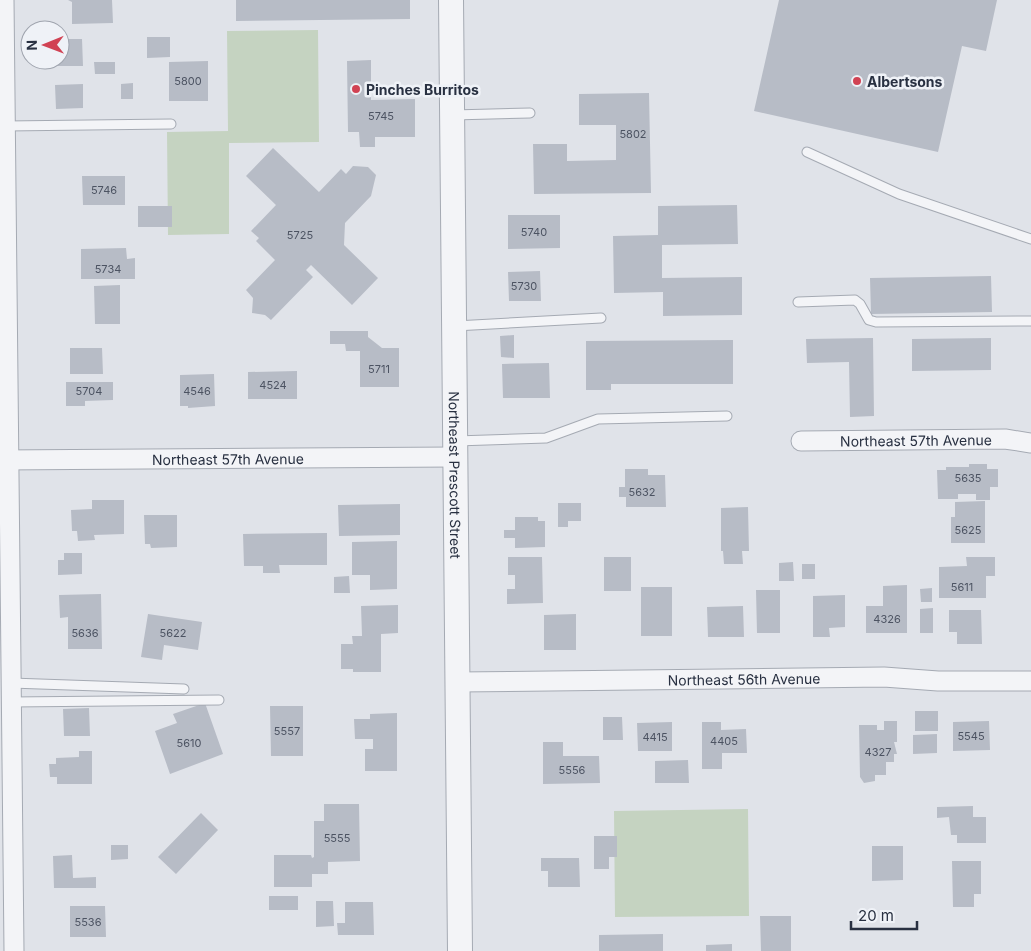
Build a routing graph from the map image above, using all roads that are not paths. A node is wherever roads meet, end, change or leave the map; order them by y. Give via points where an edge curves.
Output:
1 (4, 0) edge
2 (451, 0) edge
3 (530, 113) dead end
4 (452, 115) junction
5 (171, 124) dead end
6 (6, 126) junction
7 (807, 152) dead end
8 (1031, 240) edge
9 (798, 302) dead end
10 (601, 318) dead end
11 (1031, 321) edge
12 (454, 326) junction
13 (727, 416) dead end
14 (801, 441) dead end
15 (1031, 443) edge
16 (455, 449) junction
17 (4, 460) edge
18 (1031, 681) edge
19 (458, 682) junction
20 (184, 689) dead end
21 (11, 692) junction
22 (219, 700) dead end
23 (14, 951) edge
24 (460, 951) edge

1 - 6 street
2 - 4 street, Northeast Prescott Street
3 - 4 lane
4 - 12 street, Northeast Prescott Street
5 - 6 lane
6 - 17 street
7 - 8 lane via 899,194
9 - 11 lane via 855,300 869,320 876,322
10 - 12 lane
12 - 16 street, Northeast Prescott Street
13 - 16 lane via 598,419 546,438
14 - 15 street, Northeast 57th Avenue via 1005,439
16 - 17 street, Northeast 57th Avenue
16 - 19 street, Northeast Prescott Street
17 - 21 street
18 - 19 street, Northeast 56th Avenue via 938,681 884,677
19 - 24 street, Northeast Prescott Street
20 - 21 lane
21 - 22 lane
21 - 23 street

